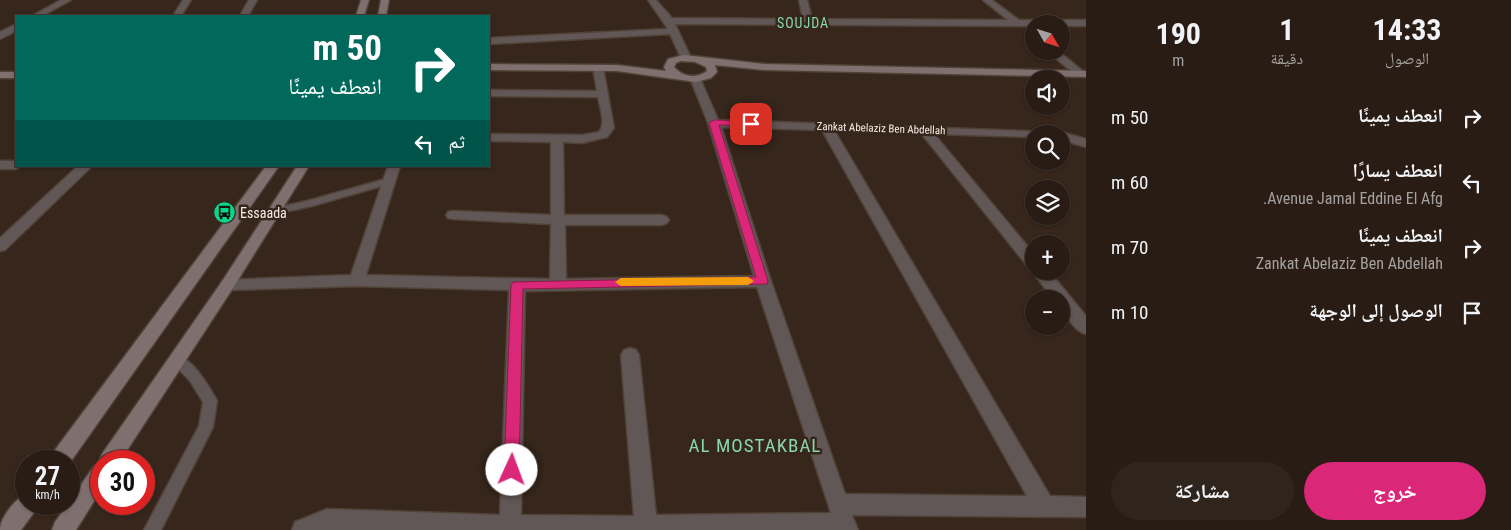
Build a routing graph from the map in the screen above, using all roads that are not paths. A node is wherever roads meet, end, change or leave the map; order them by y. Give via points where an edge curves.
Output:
1 (67, 0) edge
2 (187, 0) edge
3 (253, 0) edge
4 (365, 0) edge
5 (385, 0) edge
6 (652, 0) edge
7 (803, 0) edge
8 (987, 0) edge
9 (38, 15) edge
10 (178, 15) edge
11 (245, 15) edge
12 (360, 15) edge
13 (382, 15) edge
14 (669, 22) junction
15 (808, 23) junction
16 (1017, 23) junction
17 (1086, 23) edge
18 (15, 28) edge
19 (1025, 30) edge
20 (673, 31) junction
21 (0, 36) edge
22 (490, 41) edge
23 (686, 58) junction
24 (1064, 60) edge
25 (672, 61) junction
26 (704, 61) junction
27 (490, 67) edge
28 (765, 67) junction
29 (598, 68) junction
30 (617, 68) junction
31 (1083, 74) edge
32 (0, 75) edge
33 (15, 75) edge
34 (676, 75) junction
35 (702, 76) junction
36 (490, 93) edge
37 (602, 94) junction
38 (714, 123) junction
39 (826, 126) junction
40 (924, 129) junction
41 (1025, 133) edge
42 (490, 137) edge
43 (557, 138) junction
44 (1070, 139) edge
45 (1086, 143) edge
46 (0, 165) edge
47 (15, 165) edge
48 (85, 167) edge
49 (272, 167) edge
50 (302, 167) edge
51 (394, 167) edge
52 (389, 181) junction
53 (275, 210) junction
54 (453, 215) dead end
55 (558, 220) junction
56 (662, 220) dead end
57 (0, 246) edge
58 (1025, 253) edge
59 (356, 280) junction
60 (1047, 280) edge
61 (763, 281) junction
62 (558, 283) junction
63 (228, 284) junction
64 (517, 285) junction
65 (1086, 328) edge
66 (630, 355) dead end
67 (176, 360) junction
68 (67, 450) edge
69 (116, 450) edge
70 (90, 490) edge
71 (1045, 507) junction
72 (1086, 507) edge
73 (20, 515) edge
74 (844, 519) edge
75 (510, 526) junction
76 (413, 527) edge
77 (646, 527) junction
78 (602, 529) edge
79 (8, 530) edge
80 (63, 530) edge
81 (152, 530) edge
82 (304, 530) edge

1 - 9 street
2 - 10 street
3 - 11 street
4 - 12 street
5 - 13 street
6 - 14 street
7 - 15 street
8 - 16 street
14 - 15 street
14 - 20 street
15 - 16 street
16 - 17 street
16 - 19 street
18 - 21 street
20 - 22 street
20 - 23 street
23 - 25 street
23 - 26 street
24 - 31 street
25 - 30 street
25 - 34 street via 670,69
26 - 28 street
26 - 35 street via 712,69
27 - 29 street
28 - 31 street
28 - 35 street
29 - 30 street
29 - 37 street
30 - 34 street
32 - 33 street
34 - 35 street
35 - 38 street
36 - 37 street
37 - 43 street via 608,121 603,135 582,139
38 - 39 street, Zankat Abelaziz Ben Abdellah
38 - 61 street
39 - 40 street, Zankat Abelaziz Ben Abdellah
39 - 71 street
40 - 41 street, Zankat Abelaziz Ben Abdellah
40 - 58 street
42 - 43 street
43 - 55 street
44 - 45 street
46 - 47 street
48 - 57 street
49 - 68 street
50 - 53 street
51 - 52 street
52 - 53 lane
52 - 59 street
53 - 63 street
54 - 55 street
55 - 56 street
55 - 62 street
59 - 63 street
59 - 64 street
60 - 65 street
61 - 62 street
61 - 74 street
62 - 64 street
63 - 67 street
64 - 75 street
66 - 77 street
67 - 69 street
67 - 81 lane via 195,377 210,401 206,427
70 - 80 street
71 - 72 street
71 - 74 street
73 - 79 street
74 - 77 street
75 - 76 street
75 - 78 street
76 - 82 street via 327,520
77 - 78 street

